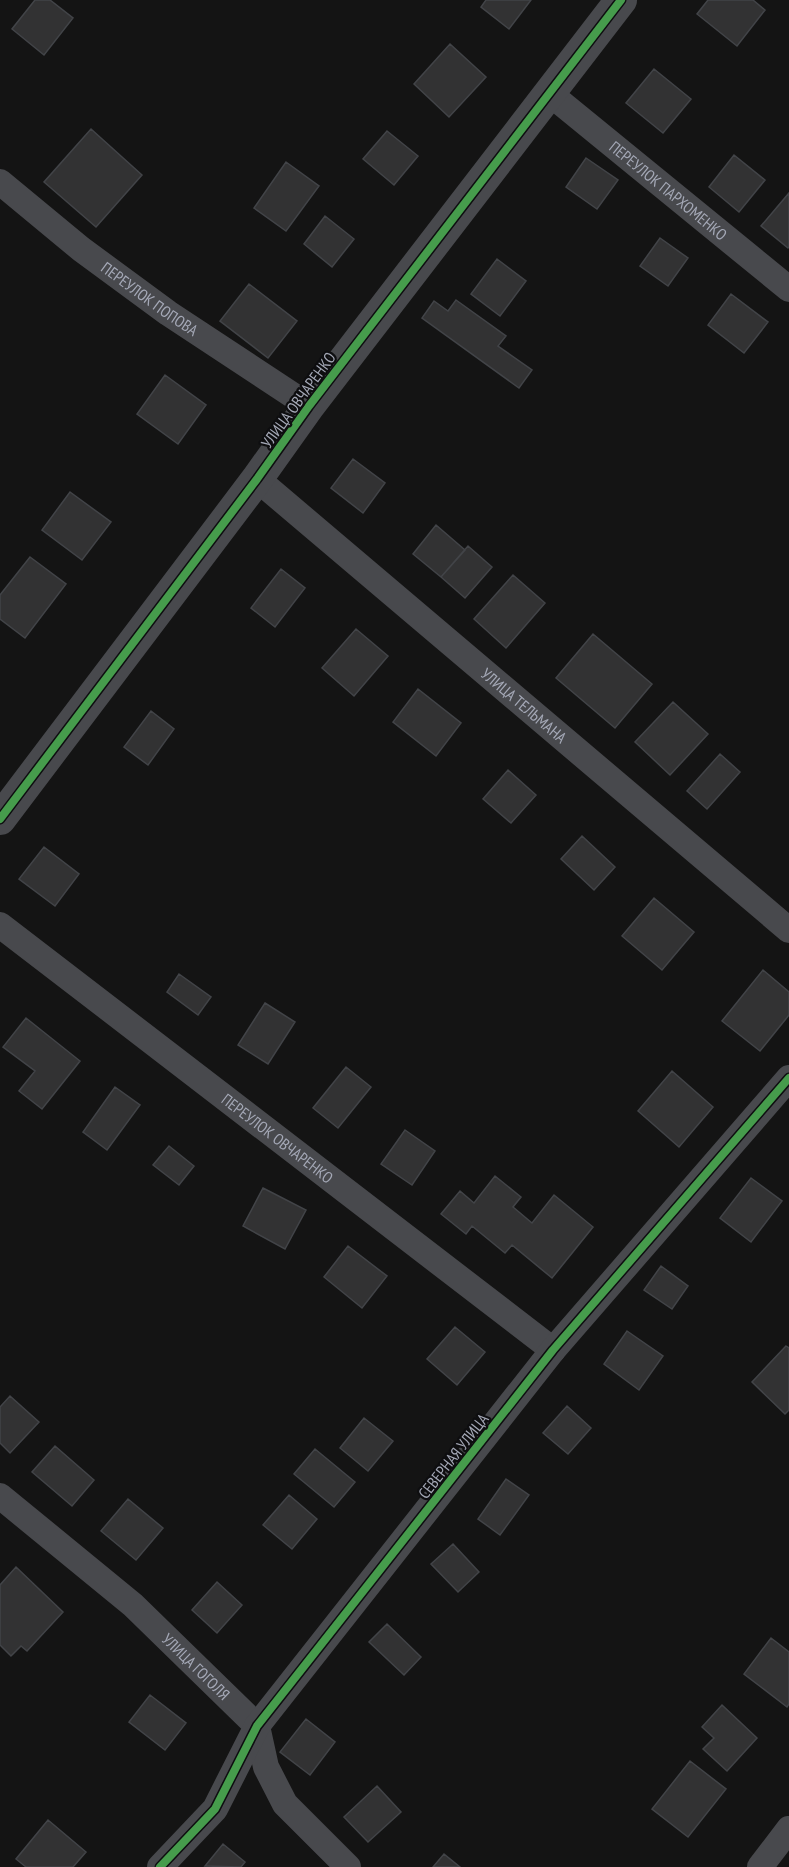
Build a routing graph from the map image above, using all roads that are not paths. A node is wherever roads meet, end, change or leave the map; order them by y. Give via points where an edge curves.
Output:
1 (621, 0) edge
2 (549, 93) junction
3 (0, 182) edge
4 (789, 289) edge
5 (309, 406) junction
6 (257, 479) junction
7 (0, 819) edge
8 (0, 925) edge
9 (789, 930) edge
10 (789, 1078) edge
11 (553, 1350) junction
12 (0, 1496) edge
13 (257, 1726) junction
14 (789, 1829) edge
15 (160, 1867) edge
16 (348, 1867) edge
17 (760, 1867) edge

1 - 2 street, УЛИЦА ОВЧАРЕНКО
2 - 4 street, ПЕРЕУЛОК ПАРХОМЕНКО
2 - 5 street, УЛИЦА ОВЧАРЕНКО
3 - 5 street, ПЕРЕУЛОК ПОПОВА via 81,249 168,313
5 - 6 street, УЛИЦА ОВЧАРЕНКО
6 - 7 street, УЛИЦА ОВЧАРЕНКО
6 - 9 street, УЛИЦА ТЕЛЬМАНА
8 - 11 street, ПЕРЕУЛОК ОВЧАРЕНКО
10 - 11 street, СЕВЕРНАЯ УЛИЦА
11 - 13 street, СЕВЕРНАЯ УЛИЦА
12 - 13 street, УЛИЦА ГОГОЛЯ via 133,1605
13 - 15 street, СЕВЕРНАЯ УЛИЦА via 215,1809
13 - 16 street via 266,1767 285,1804
14 - 17 street

